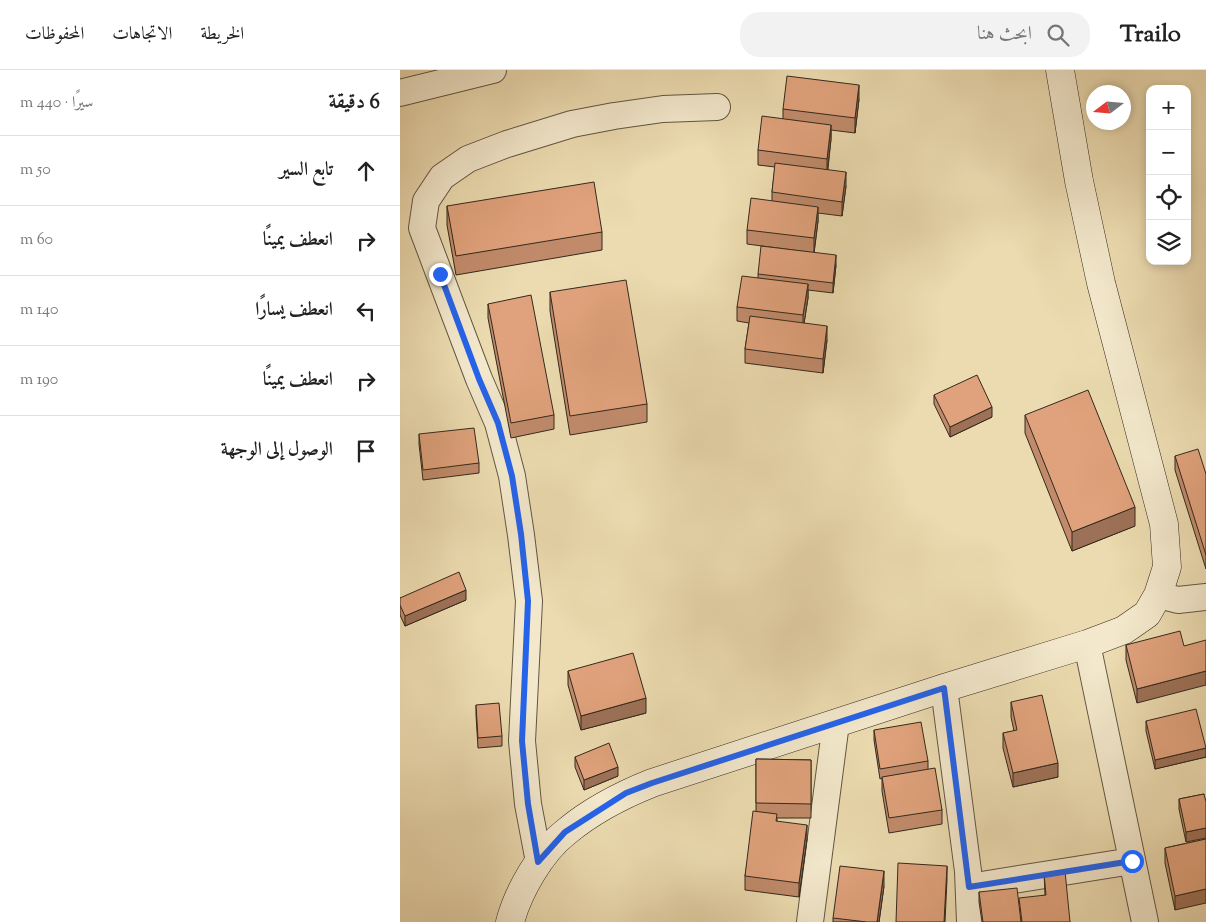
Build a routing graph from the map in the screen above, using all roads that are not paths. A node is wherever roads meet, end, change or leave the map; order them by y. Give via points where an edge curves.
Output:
1 (493, 70) edge
2 (1060, 70) edge
3 (400, 93) edge
4 (717, 107) dead end
5 (1158, 595) junction
6 (1206, 597) edge
7 (1087, 644) junction
8 (944, 688) junction
9 (836, 724) junction
10 (1132, 861) junction
11 (538, 862) junction
12 (969, 887) junction
13 (509, 921) edge
14 (810, 922) edge
15 (970, 922) edge
16 (1145, 922) edge

1 - 3 street
2 - 5 main road via 1101,283 1164,524 1167,566
4 - 11 street via 663,109 614,116 572,124 507,144 468,159 442,177 426,201 422,228 498,423 512,476 528,601 522,741
5 - 6 street via 1178,600
5 - 7 main road via 1147,614 1139,620 1124,630
7 - 8 main road
7 - 10 street
8 - 9 main road
8 - 12 street
9 - 11 main road via 626,793 565,832
9 - 14 street
10 - 12 street
10 - 16 street
11 - 13 main road
12 - 15 street

